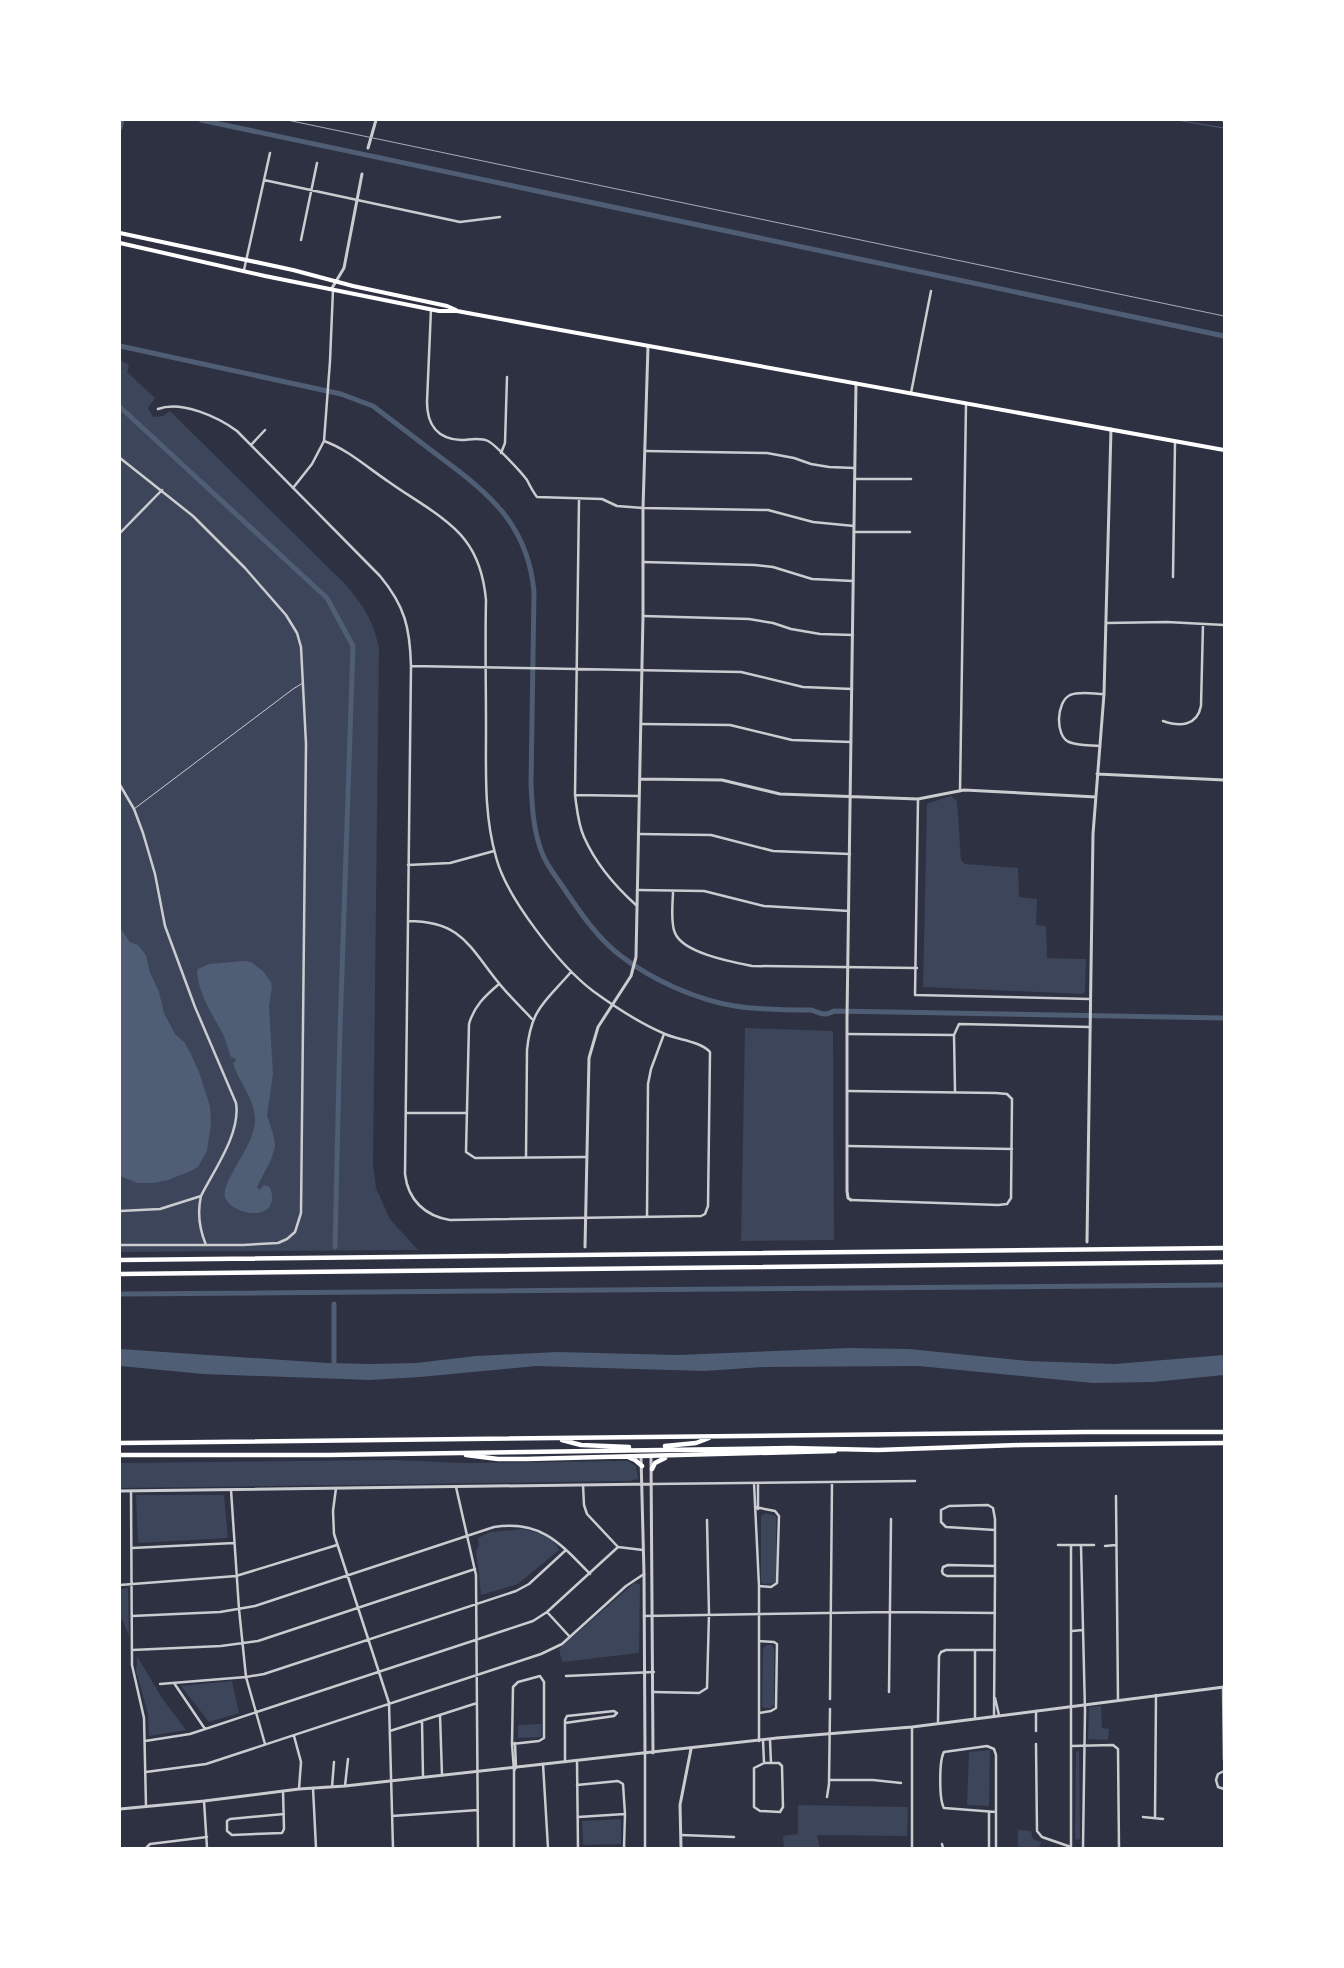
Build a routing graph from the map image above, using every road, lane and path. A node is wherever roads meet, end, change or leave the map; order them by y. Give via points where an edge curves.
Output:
1 (376, 120) edge
2 (368, 148) dead end
3 (270, 153) dead end
4 (317, 163) dead end
5 (362, 174) dead end
6 (264, 180) junction
7 (311, 191) junction
8 (357, 201) junction
9 (500, 218) dead end
10 (120, 233) edge
11 (301, 240) dead end
12 (120, 243) edge
13 (246, 261) junction
14 (244, 270) junction
15 (338, 281) junction
16 (332, 288) junction
17 (930, 290) dead end
18 (431, 309) junction
19 (458, 312) junction
20 (648, 346) junction
21 (507, 377) dead end
22 (856, 383) junction
23 (911, 393) junction
24 (966, 404) junction
25 (158, 409) dead end
26 (265, 430) dead end
27 (1111, 430) junction
28 (1175, 440) junction
29 (324, 441) junction
30 (251, 445) junction
31 (1224, 450) edge
32 (645, 451) junction
33 (501, 453) junction
34 (120, 458) edge
35 (855, 468) junction
36 (855, 479) junction
37 (911, 479) dead end
38 (293, 488) junction
39 (162, 490) junction
40 (580, 499) junction
41 (643, 508) junction
42 (854, 526) junction
43 (854, 532) junction
44 (910, 532) dead end
45 (120, 533) edge
46 (643, 562) junction
47 (1173, 577) dead end
48 (854, 581) junction
49 (643, 616) junction
50 (1107, 623) junction
51 (1202, 624) junction
52 (1224, 625) edge
53 (853, 635) junction
54 (412, 666) junction
55 (485, 668) junction
56 (576, 669) junction
57 (640, 670) junction
58 (303, 682) junction
59 (852, 689) junction
60 (1104, 694) junction
61 (1163, 721) dead end
62 (641, 724) junction
63 (851, 742) junction
64 (1100, 746) junction
65 (1097, 774) junction
66 (640, 779) junction
67 (1224, 780) edge
68 (120, 785) edge
69 (960, 791) junction
70 (575, 795) junction
71 (639, 796) junction
72 (851, 797) junction
73 (1096, 797) junction
74 (918, 799) junction
75 (134, 809) junction
76 (638, 834) junction
77 (494, 851) junction
78 (850, 854) junction
79 (408, 864) junction
80 (637, 890) junction
81 (673, 891) junction
82 (637, 906) junction
83 (849, 910) junction
84 (408, 920) junction
85 (848, 967) junction
86 (916, 968) junction
87 (571, 972) junction
88 (499, 984) junction
89 (1090, 999) junction
90 (612, 1004) junction
91 (533, 1019) junction
92 (1090, 1025) junction
93 (664, 1034) junction
94 (847, 1034) junction
95 (954, 1035) junction
96 (848, 1091) junction
97 (955, 1091) junction
98 (406, 1112) junction
99 (466, 1113) junction
100 (848, 1146) junction
101 (1012, 1149) junction
102 (526, 1157) junction
103 (586, 1157) junction
104 (201, 1196) junction
105 (851, 1200) joint
106 (120, 1211) edge
107 (647, 1217) junction
108 (586, 1218) junction
109 (1087, 1242) dead end
110 (120, 1245) edge
111 (206, 1245) junction
112 (586, 1248) dead end
113 (1224, 1248) edge
114 (120, 1260) edge
115 (1224, 1262) edge
116 (120, 1274) edge
117 (1224, 1432) edge
118 (713, 1437) junction
119 (556, 1438) junction
120 (120, 1443) edge
121 (1224, 1443) edge
122 (878, 1450) junction
123 (647, 1452) junction
124 (452, 1453) junction
125 (120, 1455) edge
126 (641, 1456) junction
127 (674, 1456) junction
128 (626, 1457) junction
129 (651, 1457) junction
130 (642, 1466) junction
131 (652, 1469) junction
132 (915, 1481) dead end
133 (832, 1482) junction
134 (756, 1483) junction
135 (583, 1484) junction
136 (642, 1484) junction
137 (652, 1484) junction
138 (456, 1487) junction
139 (336, 1488) junction
140 (231, 1490) junction
141 (120, 1491) edge
142 (131, 1491) junction
143 (1116, 1496) dead end
144 (756, 1507) junction
145 (891, 1519) dead end
146 (707, 1520) dead end
147 (995, 1530) junction
148 (467, 1536) junction
149 (234, 1543) junction
150 (337, 1545) junction
151 (1058, 1545) dead end
152 (1071, 1545) junction
153 (1094, 1545) dead end
154 (1116, 1545) junction
155 (1081, 1546) junction
156 (1105, 1546) dead end
157 (618, 1547) junction
158 (132, 1548) junction
159 (566, 1550) junction
160 (643, 1550) junction
161 (995, 1566) junction
162 (475, 1569) junction
163 (590, 1574) junction
164 (644, 1574) junction
165 (348, 1575) junction
166 (236, 1576) junction
167 (995, 1576) junction
168 (132, 1584) junction
169 (120, 1585) edge
170 (759, 1586) junction
171 (477, 1605) junction
172 (358, 1608) junction
173 (239, 1609) junction
174 (548, 1612) junction
175 (891, 1612) junction
176 (830, 1613) junction
177 (995, 1613) junction
178 (709, 1614) junction
179 (758, 1614) junction
180 (654, 1615) junction
181 (132, 1616) junction
182 (644, 1616) junction
183 (1083, 1630) junction
184 (1072, 1631) junction
185 (570, 1636) junction
186 (368, 1639) junction
187 (476, 1640) junction
188 (759, 1641) junction
189 (242, 1644) junction
190 (132, 1650) junction
191 (975, 1650) junction
192 (995, 1650) junction
193 (379, 1672) junction
194 (644, 1672) junction
195 (654, 1672) junction
196 (477, 1675) junction
197 (566, 1676) dead end
198 (246, 1677) junction
199 (174, 1683) junction
200 (160, 1684) dead end
201 (1223, 1687) edge
202 (654, 1692) junction
203 (890, 1692) dead end
204 (1156, 1696) junction
205 (994, 1698) junction
206 (830, 1699) dead end
207 (1118, 1700) junction
208 (389, 1703) junction
209 (477, 1703) junction
210 (1084, 1704) junction
211 (1071, 1706) junction
212 (830, 1709) dead end
213 (1036, 1710) junction
214 (255, 1712) junction
215 (759, 1713) junction
216 (440, 1715) junction
217 (999, 1715) junction
218 (994, 1716) junction
219 (975, 1718) junction
220 (422, 1721) junction
221 (938, 1722) junction
222 (565, 1723) junction
223 (912, 1727) junction
224 (205, 1729) junction
225 (390, 1731) junction
226 (1036, 1731) dead end
227 (829, 1735) junction
228 (294, 1736) junction
229 (761, 1740) junction
230 (770, 1740) junction
231 (146, 1742) junction
232 (265, 1744) junction
233 (513, 1744) junction
234 (1036, 1744) dead end
235 (1071, 1746) junction
236 (1084, 1746) junction
237 (691, 1749) junction
238 (653, 1753) junction
239 (644, 1754) junction
240 (348, 1759) dead end
241 (1224, 1760) edge
242 (577, 1761) junction
243 (334, 1762) dead end
244 (565, 1762) junction
245 (764, 1763) junction
246 (771, 1763) junction
247 (543, 1764) junction
248 (514, 1769) junction
249 (478, 1771) junction
250 (1224, 1771) edge
251 (146, 1772) junction
252 (442, 1775) junction
253 (423, 1777) junction
254 (829, 1780) junction
255 (392, 1781) junction
256 (902, 1783) dead end
257 (577, 1785) junction
258 (345, 1786) junction
259 (332, 1787) junction
260 (313, 1788) junction
261 (299, 1789) junction
262 (1224, 1789) edge
263 (283, 1791) junction
264 (827, 1796) dead end
265 (204, 1801) junction
266 (146, 1808) junction
267 (120, 1810) edge
268 (478, 1810) junction
269 (989, 1812) junction
270 (996, 1812) junction
271 (284, 1814) junction
272 (625, 1814) junction
273 (392, 1816) junction
274 (578, 1817) junction
275 (1143, 1817) dead end
276 (1155, 1818) junction
277 (1162, 1818) dead end
278 (680, 1835) junction
279 (734, 1836) dead end
280 (207, 1837) junction
281 (146, 1848) edge
282 (207, 1848) edge
283 (316, 1848) edge
284 (393, 1848) edge
285 (478, 1848) edge
286 (514, 1848) edge
287 (548, 1848) edge
288 (578, 1848) edge
289 (624, 1848) edge
290 (645, 1848) edge
291 (681, 1848) edge
292 (912, 1848) edge
293 (989, 1848) edge
294 (996, 1848) edge
295 (1072, 1848) edge
296 (1084, 1848) edge
297 (1119, 1848) edge

1 - 2 street
3 - 6 street
4 - 7 street
5 - 8 street
6 - 7 street
6 - 13 street
7 - 8 street
7 - 11 street
8 - 9 street via 460,222
8 - 15 street via 344,268
10 - 13 main road
12 - 14 main road
13 - 14 street
13 - 15 main road
14 - 16 main road
15 - 16 street
15 - 19 main road via 447,306
16 - 18 main road
16 - 29 street
17 - 23 street
18 - 19 main road
18 - 33 street via 426,402 432,425 447,438 485,440
19 - 20 main road
20 - 22 main road
20 - 32 street
21 - 33 street via 505,443
22 - 23 main road
22 - 35 street
23 - 24 main road
24 - 27 main road
24 - 69 street
25 - 30 street via 173,406 208,414 229,426
26 - 30 street
27 - 28 main road
27 - 50 street
28 - 31 main road
28 - 47 street
29 - 38 street via 312,464
29 - 55 street via 344,451 444,520 466,541 477,558 484,588
30 - 38 street
32 - 35 street via 767,453 810,464
32 - 41 street
33 - 40 street via 537,497
34 - 39 street
35 - 36 street
36 - 37 street
36 - 42 street
38 - 54 street via 393,592 408,627
39 - 45 street
39 - 58 street via 215,537 286,615 301,647
40 - 41 street via 602,499 617,506
40 - 56 street
41 - 42 street via 775,511 813,522
41 - 46 street
42 - 43 street
43 - 44 street
43 - 48 street
46 - 48 street via 755,565 812,578
46 - 49 street
48 - 53 street
49 - 53 street via 749,618 820,634
49 - 57 street
50 - 51 street
50 - 60 street
51 - 52 street
51 - 61 street via 1199,713 1184,725
53 - 59 street
54 - 55 street
54 - 79 street
55 - 56 street
55 - 77 street via 487,814
56 - 57 street
56 - 70 street
57 - 59 street via 741,672 803,687
57 - 62 street
58 - 75 lane
58 - 111 street via 306,744 301,1213 295,1232 283,1241
59 - 63 street
60 - 64 street
60 - 64 street via 1070,695 1062,702 1060,711 1064,738 1073,744
62 - 63 street via 723,724 792,740
62 - 66 street
63 - 72 street
64 - 65 street
65 - 67 street
65 - 73 street
66 - 71 street
66 - 72 street via 722,780 780,794
68 - 75 street
69 - 73 street
69 - 74 street
70 - 71 street
70 - 82 street via 580,827 588,844 609,876
71 - 76 street
72 - 74 street
72 - 78 street
73 - 89 street
74 - 86 street
75 - 104 street via 152,862 165,926 236,1104 235,1127
76 - 78 street via 711,835 773,851
76 - 80 street
77 - 79 street via 450,862
77 - 87 street via 514,897
78 - 83 street
79 - 84 street
80 - 81 street
80 - 82 street
81 - 83 street via 710,892 764,906
81 - 85 street via 675,933 683,944 691,948 752,966
82 - 90 street via 633,970
83 - 85 street
84 - 88 street via 434,922 452,929 469,944
84 - 98 street
85 - 86 street
85 - 94 street
86 - 89 street via 916,996
87 - 90 street
87 - 91 street via 547,996
88 - 91 street
88 - 99 street via 480,1001 469,1024
89 - 92 street
90 - 93 street
90 - 103 street via 598,1026 588,1058
91 - 102 street via 527,1050
92 - 95 street via 961,1024
92 - 109 street
93 - 107 street via 648,1084
93 - 107 street via 704,1047 711,1053 708,1206 705,1214 698,1217
94 - 95 street
94 - 96 street
95 - 97 street
96 - 97 street
96 - 100 street
97 - 101 street via 1010,1096
98 - 99 street
98 - 108 street via 406,1182 411,1196 427,1212 450,1220
99 - 102 street via 468,1154 475,1158
100 - 101 street
100 - 105 street via 847,1191
101 - 105 street via 1011,1198 1007,1204
102 - 103 street
103 - 108 street
104 - 106 street via 160,1209
104 - 111 street via 198,1219
107 - 108 street
108 - 112 street
110 - 111 street
113 - 114 highway
115 - 116 highway
117 - 118 highway
118 - 119 highway
118 - 123 highway
119 - 120 highway
119 - 123 highway via 581,1445 632,1447
121 - 122 highway via 1020,1444
122 - 124 highway via 791,1448
122 - 127 highway
123 - 126 highway
123 - 129 highway
124 - 125 highway
124 - 128 highway via 503,1459
126 - 128 highway
126 - 129 highway
126 - 130 street
127 - 129 highway
127 - 131 highway via 658,1461
128 - 130 highway
129 - 131 street
130 - 136 street
131 - 137 street
132 - 133 street
133 - 134 street
133 - 176 street
134 - 137 street
134 - 144 street
135 - 136 street
135 - 138 street
135 - 157 street via 587,1514
136 - 137 street
136 - 160 street
137 - 180 street
138 - 139 street
138 - 148 street
139 - 140 street
139 - 150 street via 333,1519
140 - 142 street
140 - 149 street
141 - 142 street
142 - 158 street
143 - 154 street
144 - 170 street
144 - 170 street via 775,1511 779,1516 777,1583 771,1587
145 - 175 street
146 - 178 street
147 - 147 street via 994,1510 988,1505 946,1506 941,1510 941,1522 946,1527
147 - 161 street
148 - 159 street via 494,1527 523,1526 547,1534
148 - 162 street
148 - 165 street
149 - 158 street
149 - 166 street
150 - 165 street
150 - 166 street
151 - 152 street
152 - 155 street
152 - 184 street
153 - 155 street
154 - 156 street
154 - 207 street
155 - 183 street
157 - 160 street
157 - 163 street
158 - 168 street
159 - 163 street
159 - 171 street via 523,1588
160 - 164 street
161 - 167 street
161 - 167 street via 948,1565 942,1571 947,1576
162 - 171 street
162 - 172 street
163 - 174 street
164 - 182 street
164 - 185 street
165 - 172 street
165 - 173 street
166 - 168 street
166 - 173 street
167 - 177 street
168 - 169 street
168 - 181 street
170 - 179 street
171 - 186 street
171 - 187 street
172 - 186 street
172 - 189 street
173 - 181 street
173 - 189 street
174 - 185 street
174 - 187 street via 533,1621
175 - 176 street
175 - 177 street
175 - 203 street
176 - 179 street
176 - 206 street
177 - 192 street
178 - 179 street
178 - 180 street
178 - 202 street via 707,1688 699,1693
179 - 188 street
180 - 182 street
180 - 195 street
181 - 190 street
182 - 194 street
183 - 184 street
183 - 210 street
184 - 211 street
185 - 196 street via 558,1647
186 - 193 street
186 - 198 street
187 - 193 street
187 - 196 street
188 - 215 street
188 - 215 street via 777,1644 778,1680 776,1708
189 - 190 street
189 - 198 street
190 - 231 street
191 - 192 street
191 - 219 street
191 - 221 street via 941,1652
192 - 205 street
193 - 208 street
193 - 214 street
194 - 195 street
194 - 197 street
194 - 239 street
195 - 202 street
196 - 208 street
196 - 209 street
198 - 199 street
198 - 214 street
199 - 200 street
199 - 224 street
201 - 204 street
201 - 241 street
202 - 238 street
204 - 207 street
204 - 276 street
205 - 217 street
205 - 218 street
207 - 210 street
208 - 225 street
208 - 228 street
209 - 216 street
209 - 249 street
210 - 211 street
210 - 236 street
211 - 213 street
211 - 235 street
212 - 227 street
213 - 217 street
213 - 226 street
214 - 224 street
214 - 232 street
215 - 229 street
216 - 220 street
216 - 252 street
217 - 218 street
218 - 219 street
219 - 221 street
220 - 225 street
220 - 253 street
221 - 223 street
222 - 222 street via 614,1716 617,1713 569,1714
222 - 244 street
223 - 227 street
223 - 292 street
224 - 231 street
225 - 255 street
227 - 230 street
227 - 254 street
228 - 232 street
228 - 261 street via 301,1762
229 - 230 street
229 - 237 street
229 - 245 street
230 - 246 street
231 - 251 street
232 - 251 street via 206,1764
233 - 233 street via 539,1741 544,1736 544,1682 539,1675 518,1682 513,1689
233 - 248 street
234 - 295 street via 1037,1831 1042,1837
235 - 236 street
235 - 295 street
236 - 296 street
236 - 297 street via 1113,1745 1118,1749
237 - 238 street
237 - 278 street via 680,1805
238 - 239 street
239 - 242 street
239 - 290 street
240 - 258 street
242 - 244 street
242 - 257 street
243 - 259 street
244 - 247 street
245 - 246 street
245 - 246 street via 754,1768 754,1807 760,1811 777,1812 783,1807 783,1768 781,1764
247 - 248 street
247 - 287 street
248 - 249 street
248 - 286 street
249 - 252 street
249 - 268 street
250 - 262 street via 1216,1780
251 - 266 street
252 - 253 street
253 - 255 street
254 - 256 street
254 - 264 street
255 - 258 street
255 - 273 street
257 - 272 street via 620,1781
257 - 274 street
258 - 259 street
259 - 260 street
260 - 261 street
260 - 283 street
261 - 263 street
263 - 265 street
263 - 271 street
265 - 266 street
265 - 280 street
266 - 267 street
268 - 273 street
268 - 285 street
269 - 270 street
269 - 270 street via 944,1808 941,1802 941,1760 944,1752 987,1746 994,1749
269 - 293 street
270 - 294 street
271 - 271 street via 284,1829 280,1834 232,1835 227,1831 230,1819
272 - 274 street
272 - 289 street
273 - 284 street
274 - 288 street
275 - 276 street
276 - 277 street
278 - 279 street
278 - 291 street
280 - 281 street via 150,1844
280 - 282 street

